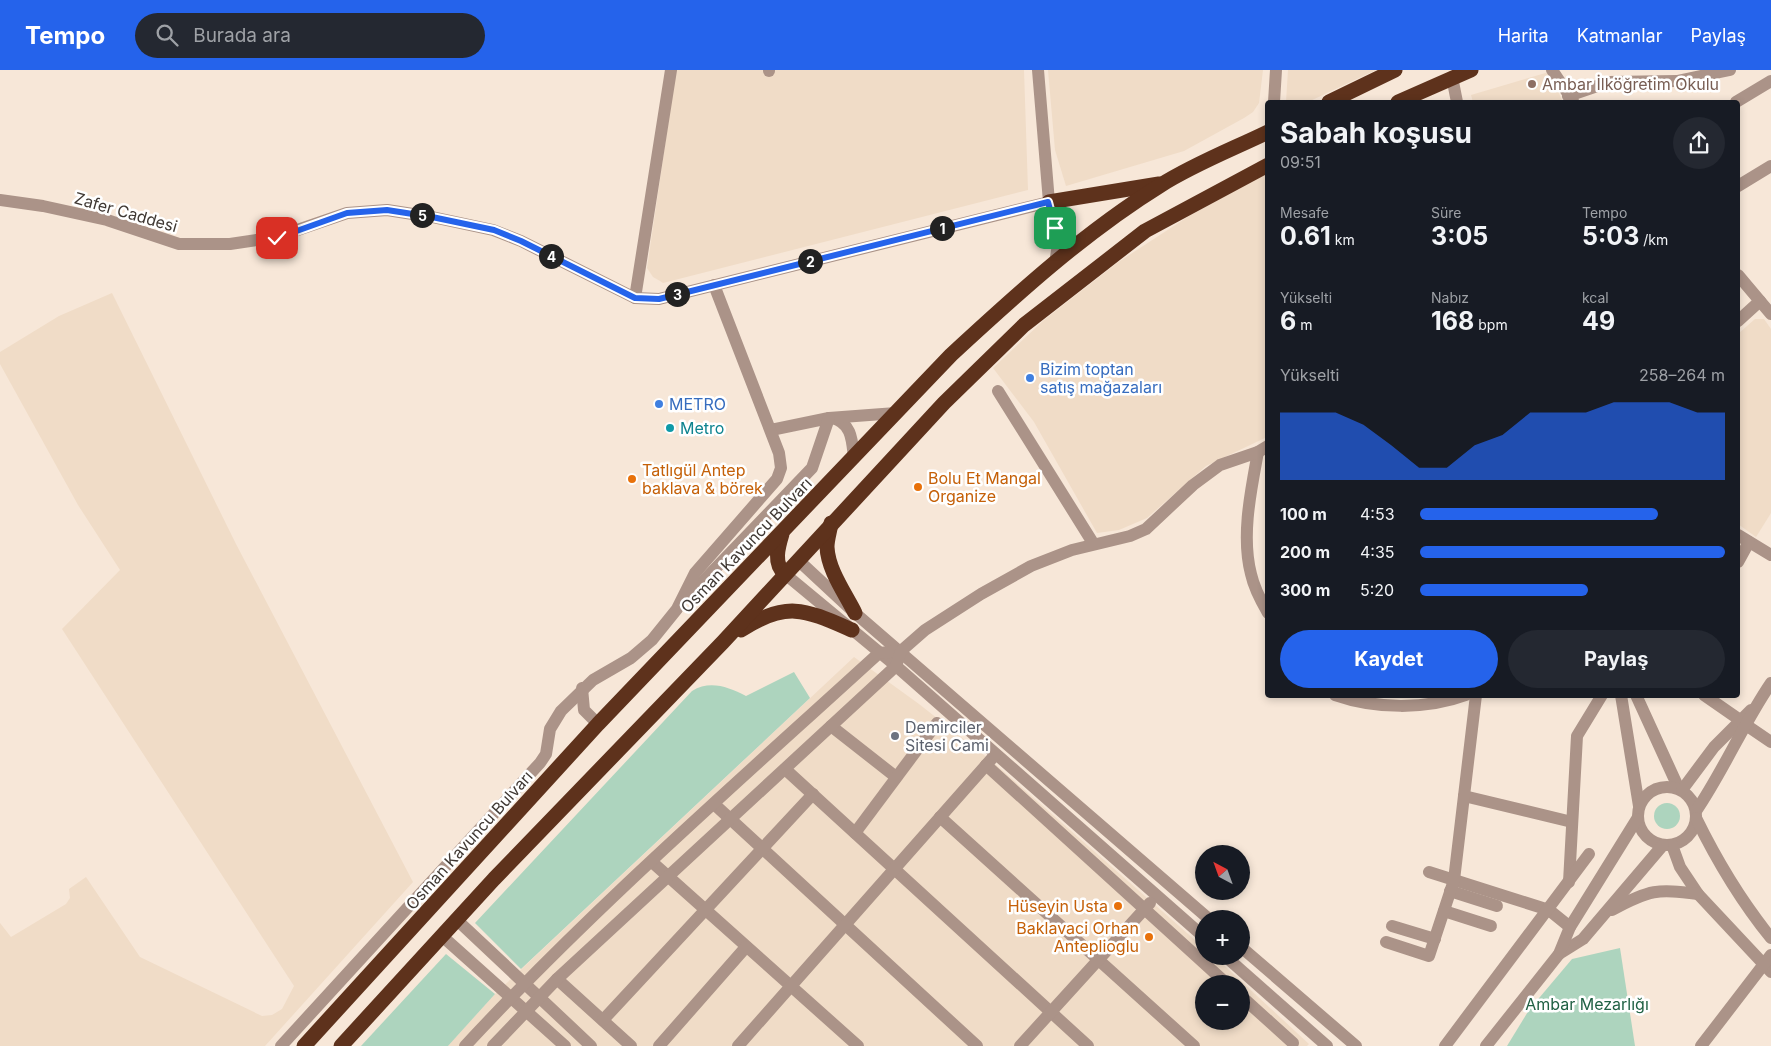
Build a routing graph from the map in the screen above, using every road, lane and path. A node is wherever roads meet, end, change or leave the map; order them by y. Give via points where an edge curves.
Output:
1 (671, 70) edge
2 (1038, 70) edge
3 (1276, 70) edge
4 (1395, 70) edge
5 (1472, 70) edge
6 (1552, 70) edge
7 (1730, 70) edge
8 (1452, 74) edge
9 (1771, 81) edge
10 (1571, 99) edge
11 (1274, 100) edge
12 (1333, 100) edge
13 (1402, 100) edge
14 (1458, 100) edge
15 (1739, 100) edge
16 (1265, 133) edge
17 (1771, 166) edge
18 (1265, 167) edge
19 (1163, 184) junction
20 (1740, 185) edge
21 (0, 200) edge
22 (1048, 202) junction
23 (1055, 264) junction
24 (1740, 277) edge
25 (714, 284) junction
26 (635, 298) junction
27 (1767, 306) edge
28 (1740, 320) edge
29 (998, 390) dead end
30 (896, 413) junction
31 (829, 418) junction
32 (771, 430) junction
33 (1263, 449) edge
34 (854, 458) junction
35 (831, 524) junction
36 (1740, 536) edge
37 (1749, 542) junction
38 (1093, 543) junction
39 (771, 550) junction
40 (1771, 555) edge
41 (1740, 558) edge
42 (798, 560) junction
43 (751, 565) junction
44 (780, 580) junction
45 (1265, 607) edge
46 (677, 609) junction
47 (855, 613) junction
48 (852, 630) junction
49 (723, 642) junction
50 (901, 651) junction
51 (879, 653) junction
52 (896, 666) junction
53 (1771, 683) edge
54 (582, 688) junction
55 (1347, 698) edge
56 (1454, 698) edge
57 (1476, 698) edge
58 (1600, 698) edge
59 (1621, 698) edge
60 (1637, 698) edge
61 (1708, 698) edge
62 (584, 710) junction
63 (561, 711) junction
64 (1743, 722) junction
65 (937, 723) dead end
66 (598, 724) junction
67 (831, 726) junction
68 (1771, 742) edge
69 (995, 755) junction
70 (986, 765) junction
71 (785, 769) junction
72 (896, 777) junction
73 (1680, 790) junction
74 (813, 794) junction
75 (1464, 796) junction
76 (714, 804) junction
77 (1638, 812) junction
78 (1696, 814) junction
79 (940, 817) junction
80 (729, 820) junction
81 (1572, 822) junction
82 (855, 833) junction
83 (1668, 845) junction
84 (761, 850) junction
85 (1589, 854) dead end
86 (652, 862) junction
87 (894, 869) junction
88 (1429, 872) dead end
89 (667, 877) junction
90 (1569, 882) junction
91 (1452, 886) junction
92 (1698, 894) junction
93 (1157, 896) junction
94 (1497, 906) dead end
95 (1145, 909) junction
96 (705, 910) junction
97 (1199, 910) edge
98 (1549, 910) junction
99 (1444, 911) junction
100 (1604, 914) junction
101 (457, 920) junction
102 (844, 925) junction
103 (1392, 926) dead end
104 (1491, 926) dead end
105 (1570, 927) junction
106 (1195, 929) edge
107 (442, 936) junction
108 (1771, 938) edge
109 (1435, 940) junction
110 (1386, 942) dead end
111 (746, 947) junction
112 (1559, 954) junction
113 (1250, 955) edge
114 (1098, 960) junction
115 (1768, 964) edge
116 (1235, 965) edge
117 (1217, 975) edge
118 (557, 979) junction
119 (524, 984) junction
120 (790, 986) junction
121 (511, 997) junction
122 (538, 997) junction
123 (1250, 1005) edge
124 (525, 1010) junction
125 (1051, 1012) junction
126 (603, 1020) junction
127 (1307, 1028) junction
128 (1292, 1045) edge
129 (280, 1046) edge
130 (304, 1046) edge
131 (341, 1046) edge
132 (465, 1046) edge
133 (493, 1046) edge
134 (565, 1046) edge
135 (591, 1046) edge
136 (632, 1046) edge
137 (659, 1046) edge
138 (739, 1046) edge
139 (858, 1046) edge
140 (977, 1046) edge
141 (1020, 1046) edge
142 (1088, 1046) edge
143 (1194, 1046) edge
144 (1327, 1046) edge
145 (1356, 1046) edge
146 (1445, 1046) edge
147 (1486, 1046) edge
148 (1701, 1046) edge

1 - 26 street
2 - 22 street
3 - 11 street
4 - 12 highway
5 - 8 highway
6 - 10 street
7 - 10 street via 1677,81 1609,82
8 - 13 highway
8 - 14 street
9 - 15 street
16 - 19 highway, Osman Kavuncu Bulvarı
17 - 20 street
18 - 35 highway via 1145,231 1024,325 944,403
19 - 22 highway
19 - 23 highway, Osman Kavuncu Bulvarı via 1095,231
21 - 26 street, Zafer Caddesi via 107,220 179,244 230,244 277,238 347,213 387,210 494,230
22 - 23 street via 1058,244
22 - 25 street, Zafer Caddesi
23 - 30 highway, Osman Kavuncu Bulvarı via 988,321
24 - 27 street
25 - 26 street, Zafer Caddesi via 659,299
25 - 32 street
27 - 28 street
29 - 38 street
30 - 31 street
30 - 34 highway, Osman Kavuncu Bulvarı
31 - 32 street
31 - 34 street via 848,428
31 - 46 street via 812,468 804,479
32 - 46 street via 781,458 777,479 695,573
33 - 38 street via 1220,465 1193,485 1146,529 1130,536
33 - 45 street via 1251,492 1248,554 1253,583
34 - 39 highway, Osman Kavuncu Bulvarı via 783,531
35 - 42 highway
35 - 47 highway via 827,547 829,555 837,580
36 - 37 street
37 - 40 street
37 - 41 street
38 - 50 street via 1031,566 994,586 925,630
39 - 42 highway via 790,553
39 - 43 highway, Osman Kavuncu Bulvarı
39 - 44 highway via 778,563
42 - 44 highway
42 - 47 street
43 - 44 highway via 762,561 773,565
43 - 66 highway, Osman Kavuncu Bulvarı
44 - 48 street
44 - 49 highway
46 - 54 street via 642,649
47 - 50 street
48 - 49 highway via 810,613 785,611 763,616
48 - 51 street
49 - 101 highway
50 - 51 street
50 - 52 street
50 - 97 street
51 - 52 street
51 - 76 street
52 - 67 street
52 - 69 street
53 - 64 street
54 - 62 street
54 - 63 street
55 - 56 street via 1371,704 1400,705
57 - 75 street
58 - 81 street via 1577,736
59 - 77 street
60 - 73 street
61 - 64 street
62 - 63 street
62 - 66 street
63 - 129 street via 550,729 546,754 540,763
64 - 68 street
64 - 73 street via 1708,754
64 - 78 street via 1718,778
65 - 72 street
66 - 130 highway, Osman Kavuncu Bulvarı
67 - 71 street
67 - 72 street
69 - 70 street
69 - 93 street
70 - 79 street
70 - 95 street
71 - 74 street
71 - 80 street
72 - 82 street
73 - 77 street via 1670,786 1657,788 1646,795
73 - 78 street via 1691,799
74 - 82 street
74 - 84 street
75 - 81 street
75 - 91 street
76 - 80 street
76 - 86 street
77 - 83 street via 1646,836
77 - 105 street
78 - 83 street via 1687,838
78 - 108 street via 1721,868
79 - 87 street
79 - 114 street
80 - 84 street
80 - 89 street
81 - 90 street
82 - 87 street
83 - 92 street
83 - 100 street
84 - 96 street
84 - 102 street
85 - 90 street
86 - 89 street
86 - 119 street
87 - 102 street
87 - 125 street
88 - 91 street
89 - 96 street
89 - 118 street
90 - 98 street
91 - 94 street
91 - 98 street
91 - 99 street
92 - 100 street via 1659,890 1640,895
92 - 115 street
93 - 95 street
93 - 106 street
95 - 114 street
95 - 117 street
96 - 111 street
96 - 126 street
98 - 105 street
98 - 146 street
99 - 104 street
99 - 109 street
100 - 112 street via 1583,939
101 - 107 highway
101 - 119 street
102 - 120 street
102 - 140 street
103 - 109 street
105 - 112 street
107 - 121 street
107 - 131 highway
109 - 110 street via 1429,956
111 - 120 street
111 - 137 street
112 - 147 street
113 - 145 street
114 - 125 street
114 - 143 street
115 - 148 street
116 - 127 street
118 - 122 street
118 - 126 street
119 - 121 street
119 - 122 street
120 - 138 street
120 - 139 street
121 - 124 street
121 - 132 street
122 - 124 street
122 - 135 street
123 - 128 street
124 - 133 street
124 - 134 street
125 - 141 street
125 - 142 street
126 - 136 street
127 - 128 street
127 - 144 street

